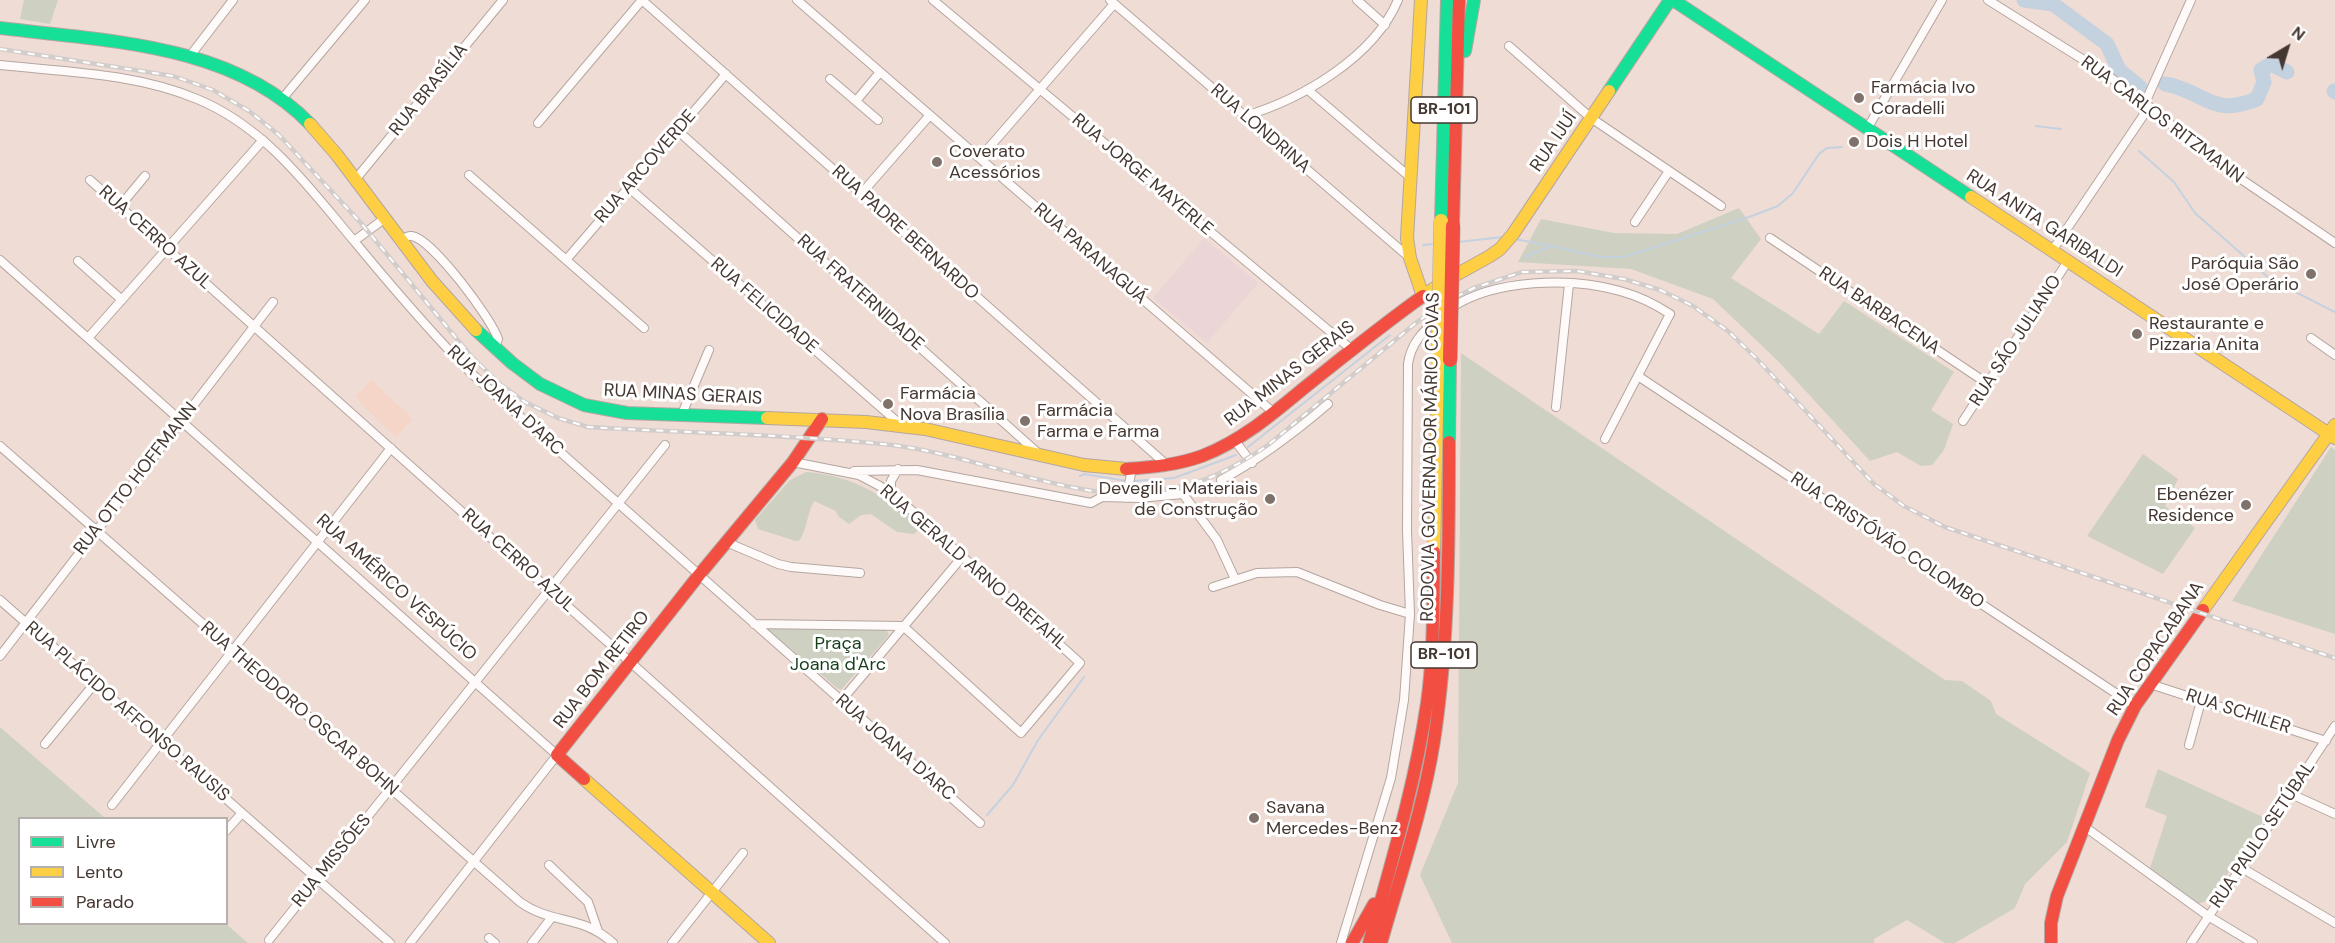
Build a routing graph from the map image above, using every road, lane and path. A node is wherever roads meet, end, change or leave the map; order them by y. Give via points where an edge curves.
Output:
1 (233, 0) edge
2 (365, 0) edge
3 (503, 0) edge
4 (642, 0) edge
5 (797, 0) edge
6 (933, 0) edge
7 (1357, 0) edge
8 (1398, 0) edge
9 (1422, 0) edge
10 (1447, 0) edge
11 (1460, 0) edge
12 (1474, 0) edge
13 (1671, 0) edge
14 (1942, 0) edge
15 (1988, 0) edge
16 (2191, 0) edge
17 (1112, 2) edge
18 (1385, 25) junction
19 (0, 28) edge
20 (1509, 46) dead end
21 (190, 56) junction
22 (0, 65) edge
23 (880, 72) junction
24 (726, 74) junction
25 (830, 78) dead end
26 (1040, 89) junction
27 (1457, 89) junction
28 (1308, 90) junction
29 (282, 99) junction
30 (856, 101) junction
31 (2145, 104) junction
32 (930, 115) junction
33 (1245, 116) junction
34 (1591, 118) junction
35 (879, 120) dead end
36 (538, 123) dead end
37 (1867, 129) junction
38 (678, 130) junction
39 (263, 140) junction
40 (980, 158) junction
41 (1669, 171) junction
42 (469, 175) dead end
43 (145, 176) dead end
44 (1411, 178) junction
45 (90, 180) dead end
46 (355, 180) junction
47 (628, 188) junction
48 (861, 194) junction
49 (120, 206) junction
50 (1721, 206) dead end
51 (384, 219) junction
52 (1635, 222) dead end
53 (1447, 223) junction
54 (1770, 238) dead end
55 (354, 241) junction
56 (400, 241) junction
57 (2335, 243) edge
58 (167, 248) junction
59 (2052, 250) junction
60 (1410, 258) junction
61 (0, 260) edge
62 (566, 260) junction
63 (78, 261) dead end
64 (2068, 261) junction
65 (1445, 281) joint
66 (1569, 284) junction
67 (1423, 296) junction
68 (122, 300) junction
69 (273, 302) dead end
70 (254, 326) junction
71 (644, 328) dead end
72 (88, 338) junction
73 (2311, 338) dead end
74 (495, 348) junction
75 (1351, 349) junction
76 (709, 350) dead end
77 (2335, 355) edge
78 (1444, 361) junction
79 (1638, 376) junction
80 (1988, 384) junction
81 (1328, 404) dead end
82 (1556, 407) dead end
83 (1274, 413) junction
84 (682, 414) junction
85 (822, 419) junction
86 (181, 421) junction
87 (1963, 421) dead end
88 (901, 425) junction
89 (2333, 432) edge
90 (1605, 439) dead end
91 (1235, 441) junction
92 (665, 444) dead end
93 (0, 446) edge
94 (391, 448) junction
95 (1042, 456) junction
96 (794, 462) junction
97 (1252, 464) junction
98 (1168, 466) junction
99 (898, 469) junction
100 (1132, 469) junction
101 (845, 471) junction
102 (1221, 480) dead end
103 (891, 492) junction
104 (1126, 498) junction
105 (618, 504) junction
106 (97, 531) junction
107 (318, 542) junction
108 (726, 542) junction
109 (963, 556) junction
110 (860, 573) dead end
111 (699, 575) junction
112 (1235, 579) junction
113 (1213, 587) dead end
114 (549, 590) junction
115 (0, 600) edge
116 (1410, 614) junction
117 (26, 622) junction
118 (754, 624) junction
119 (903, 627) junction
120 (233, 651) junction
121 (0, 656) edge
122 (631, 662) junction
123 (475, 682) junction
124 (95, 683) junction
125 (2150, 684) junction
126 (841, 701) junction
127 (2201, 701) junction
128 (2135, 706) junction
129 (2335, 726) edge
130 (2326, 741) junction
131 (161, 742) junction
132 (45, 744) dead end
133 (2189, 745) dead end
134 (557, 755) junction
135 (390, 789) junction
136 (2291, 794) junction
137 (112, 805) dead end
138 (242, 813) junction
139 (2335, 814) edge
140 (980, 823) dead end
141 (2085, 827) junction
142 (228, 829) edge
143 (743, 853) dead end
144 (473, 862) junction
145 (549, 865) dead end
146 (2242, 868) junction
147 (1388, 877) junction
148 (318, 880) junction
149 (712, 892) junction
150 (2208, 916) junction
151 (552, 917) junction
152 (2335, 923) edge
153 (597, 931) junction
154 (269, 940) dead end
155 (390, 943) edge
156 (410, 943) edge
157 (532, 943) edge
158 (613, 943) edge
159 (672, 943) edge
160 (769, 943) edge
161 (945, 943) edge
162 (1341, 943) edge
163 (1352, 943) edge
164 (1369, 943) edge
165 (1381, 943) edge
166 (2050, 943) edge
167 (2191, 943) edge
168 (2253, 943) edge

1 - 21 street
2 - 29 street
3 - 46 street, RUA BRASÍLIA
4 - 24 street, RUA PADRE BERNARDO
4 - 36 street
5 - 23 street, RUA PARANAGUÁ
6 - 26 street, RUA JORGE MAYERLE
7 - 18 street
8 - 18 street
9 - 44 main road
10 - 53 main road, RODOVIA GOVERNADOR MÁRIO COVAS / BR-101
11 - 27 main road, RODOVIA GOVERNADOR MÁRIO COVAS / BR-101
12 - 27 main road
13 - 34 main road, RUA IJUÍ
13 - 37 main road, RUA ANITA GARIBALDI
14 - 37 street
15 - 31 street, RUA CARLOS RITZMANN via 2089,63
16 - 31 street
17 - 26 street
17 - 33 street, RUA LONDRINA
18 - 28 street via 1369,44
19 - 21 main road, RUA MINAS GERAIS
20 - 34 street
21 - 29 main road, RUA MINAS GERAIS via 246,78
22 - 39 street, RUA JOANA D'ARC via 99,75 166,88 220,110
23 - 30 street
23 - 32 street, RUA PARANAGUÁ
24 - 38 street, RUA ARCOVERDE
24 - 48 street, RUA PADRE BERNARDO
25 - 30 street
26 - 40 street
26 - 75 street, RUA JORGE MAYERLE
27 - 53 main road, RODOVIA GOVERNADOR MÁRIO COVAS / BR-101
28 - 33 street
28 - 44 street
29 - 46 main road, RUA MINAS GERAIS via 316,130
30 - 35 street
31 - 57 street, RUA CARLOS RITZMANN via 2216,162
31 - 59 street via 2143,116
32 - 40 street, RUA PARANAGUÁ
32 - 48 street
33 - 60 street, RUA LONDRINA
34 - 41 street
34 - 65 main road, RUA IJUÍ via 1506,243
37 - 59 main road, RUA ANITA GARIBALDI
38 - 47 street, RUA ARCOVERDE
38 - 95 street, RUA FRATERNIDADE
39 - 55 street, RUA JOANA D'ARC via 294,169
39 - 58 street
40 - 83 street, RUA PARANAGUÁ
41 - 50 street
41 - 52 street
42 - 62 street
43 - 49 street
44 - 60 main road via 1407,238
45 - 49 street, RUA CERRO AZUL
46 - 51 main road, RUA MINAS GERAIS
47 - 62 street, RUA ARCOVERDE
47 - 88 street, RUA FELICIDADE
48 - 98 street, RUA PADRE BERNARDO
49 - 58 street, RUA CERRO AZUL
51 - 55 street
51 - 56 main road, RUA MINAS GERAIS
53 - 78 main road, RODOVIA GOVERNADOR MÁRIO COVAS / BR-101, bridge
54 - 80 street, RUA BARBACENA
55 - 105 street, RUA JOANA D'ARC via 472,374
56 - 74 main road, RUA MINAS GERAIS via 467,321
56 - 74 street via 407,236 416,237 443,259 490,322 498,339
58 - 68 street
58 - 70 street, RUA CERRO AZUL
59 - 64 main road, RUA ANITA GARIBALDI
60 - 67 main road
61 - 72 street, RUA AMÉRICO VESPÚCIO
62 - 71 street
63 - 68 street
64 - 80 street, RUA SÃO JULIANO
64 - 89 main road, RUA ANITA GARIBALDI
65 - 67 main road, RUA MINAS GERAIS
66 - 79 street via 1620,291 1670,314
66 - 82 street
66 - 116 street via 1510,286 1463,300 1426,328 1413,347 1408,364
67 - 75 main road, RUA MINAS GERAIS
68 - 72 street
69 - 70 street, RUA OTTO HOFFMANN
70 - 86 street, RUA OTTO HOFFMANN
70 - 94 street, RUA CERRO AZUL
72 - 86 street, RUA AMÉRICO VESPÚCIO
73 - 77 street
74 - 84 main road, RUA MINAS GERAIS via 537,380 580,404 627,413
75 - 83 main road, RUA MINAS GERAIS
76 - 84 street
78 - 147 main road, RODOVIA GOVERNADOR MÁRIO COVAS / BR-101 via 1430,670 1419,748
78 - 165 main road, RODOVIA GOVERNADOR MÁRIO COVAS / BR-101 via 1446,601 1441,687 1425,789
79 - 90 street
79 - 128 street, RUA CRISTÓVÃO COLOMBO
80 - 87 street, RUA SÃO JULIANO
81 - 97 street
83 - 91 main road, RUA MINAS GERAIS
84 - 85 main road, RUA MINAS GERAIS
85 - 88 main road, RUA MINAS GERAIS
85 - 96 main road, RUA BOM RETIRO
86 - 106 street, RUA OTTO HOFFMANN
86 - 107 street, RUA AMÉRICO VESPÚCIO
88 - 95 main road, RUA MINAS GERAIS
89 - 125 main road, RUA COPACABANA
91 - 97 street
91 - 98 main road, RUA MINAS GERAIS
92 - 105 street, RUA MISSÕES
93 - 106 street, RUA THEODORO OSCAR BOHN
94 - 107 street
94 - 114 street, RUA CERRO AZUL
95 - 100 main road, RUA MINAS GERAIS
96 - 101 street, RUA GERALD ARNO DREFAHL
96 - 108 main road, RUA BOM RETIRO
97 - 102 street
98 - 100 main road, RUA MINAS GERAIS
99 - 101 street
99 - 103 street via 891,481
99 - 104 street via 1091,503 1102,497
100 - 104 street
101 - 103 street, RUA GERALD ARNO DREFAHL
103 - 109 street, RUA GERALD ARNO DREFAHL
104 - 112 street via 1183,494 1217,540
105 - 111 street, RUA JOANA D'ARC
105 - 114 street, RUA MISSÕES
106 - 117 street, RUA OTTO HOFFMANN
106 - 120 street, RUA THEODORO OSCAR BOHN
107 - 120 street
107 - 123 street, RUA AMÉRICO VESPÚCIO
108 - 110 street via 778,564
108 - 111 main road, RUA BOM RETIRO
109 - 119 street
109 - 119 street, RUA GERALD ARNO DREFAHL via 1080,663 1021,734
111 - 118 street, RUA JOANA D'ARC
111 - 122 main road, RUA BOM RETIRO
112 - 113 street
112 - 116 street via 1266,572 1297,572
114 - 122 street, RUA CERRO AZUL
114 - 123 street, RUA MISSÕES
115 - 117 street, RUA PLÁCIDO AFFONSO RAUSIS
116 - 162 street via 1404,700 1391,778
117 - 121 street, RUA OTTO HOFFMANN
117 - 124 street, RUA PLÁCIDO AFFONSO RAUSIS
118 - 119 street
118 - 126 street, RUA JOANA D'ARC
119 - 126 street
120 - 131 street
120 - 135 street, RUA THEODORO OSCAR BOHN
122 - 134 main road, RUA BOM RETIRO
122 - 161 street, RUA CERRO AZUL
123 - 134 street, RUA AMÉRICO VESPÚCIO
123 - 135 street, RUA MISSÕES
124 - 131 street, RUA PLÁCIDO AFFONSO RAUSIS
124 - 132 street
125 - 127 street, RUA SCHILER
125 - 128 main road, RUA COPACABANA
126 - 140 street, RUA JOANA D'ARC
127 - 130 street, RUA SCHILER
127 - 133 street
128 - 141 main road, RUA COPACABANA
129 - 130 street, RUA PAULO SETÚBAL
130 - 136 street, RUA PAULO SETÚBAL
131 - 137 street
131 - 138 street, RUA PLÁCIDO AFFONSO RAUSIS
134 - 144 street, RUA BOM RETIRO
134 - 149 main road, RUA AMÉRICO VESPÚCIO
135 - 144 street, RUA THEODORO OSCAR BOHN
135 - 148 street, RUA MISSÕES
136 - 139 street
136 - 146 street, RUA PAULO SETÚBAL
138 - 142 street
138 - 148 street, RUA PLÁCIDO AFFONSO RAUSIS
141 - 150 street
141 - 166 main road, RUA COPACABANA via 2053,910
143 - 149 street
144 - 151 street, RUA THEODORO OSCAR BOHN via 528,908
144 - 156 street, RUA BOM RETIRO
145 - 153 street via 588,902
146 - 150 street, RUA PAULO SETÚBAL
146 - 152 street
147 - 163 main road
147 - 164 main road, RODOVIA GOVERNADOR MÁRIO COVAS / BR-101
148 - 154 street, RUA MISSÕES
148 - 155 street, RUA PLÁCIDO AFFONSO RAUSIS
149 - 159 street
149 - 160 main road, RUA AMÉRICO VESPÚCIO
150 - 167 street, RUA PAULO SETÚBAL
150 - 168 street
151 - 153 street, RUA THEODORO OSCAR BOHN via 576,921
151 - 157 street
153 - 158 street, RUA THEODORO OSCAR BOHN

